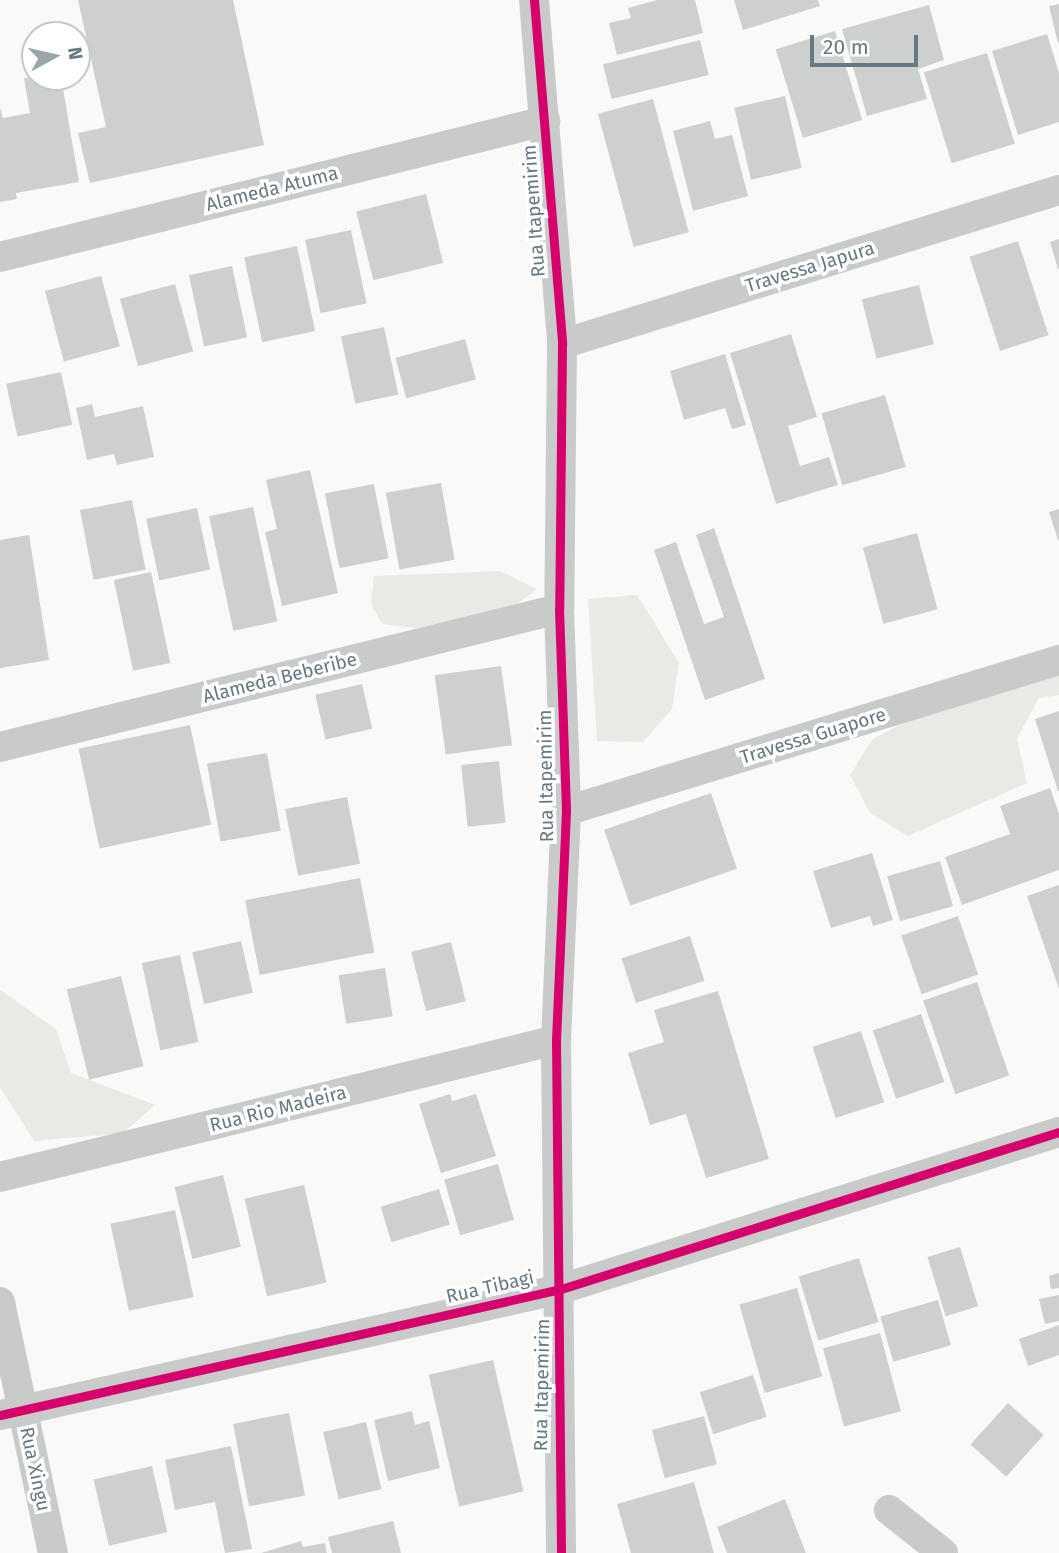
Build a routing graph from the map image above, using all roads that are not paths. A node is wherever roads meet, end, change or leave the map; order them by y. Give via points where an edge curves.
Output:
1 (534, 0) edge
2 (545, 121) junction
3 (1059, 190) edge
4 (0, 257) edge
5 (562, 344) junction
6 (559, 609) junction
7 (1059, 660) edge
8 (0, 747) edge
9 (566, 811) junction
10 (555, 1040) junction
11 (1059, 1132) edge
12 (0, 1177) edge
13 (561, 1289) junction
14 (0, 1302) edge
15 (11, 1413) edge
16 (889, 1510) dead end
17 (53, 1553) edge
18 (561, 1553) edge
19 (943, 1553) edge

1 - 2 street, Rua Itapemirim
2 - 4 street, Alameda Atuma
2 - 5 street, Rua Itapemirim
3 - 5 street, Travessa Japura
5 - 6 street, Rua Itapemirim
6 - 8 street, Alameda Beberibe
6 - 9 street, Rua Itapemirim
7 - 9 street, Travessa Guapore
9 - 10 street, Rua Itapemirim
10 - 12 street, Rua Rio Madeira
10 - 13 street, Rua Itapemirim
11 - 13 street, Rua Tibagi
13 - 15 street, Rua Tibagi
13 - 18 street, Rua Itapemirim
14 - 15 street, Rua Xingu
15 - 17 street, Rua Xingu
16 - 19 street

